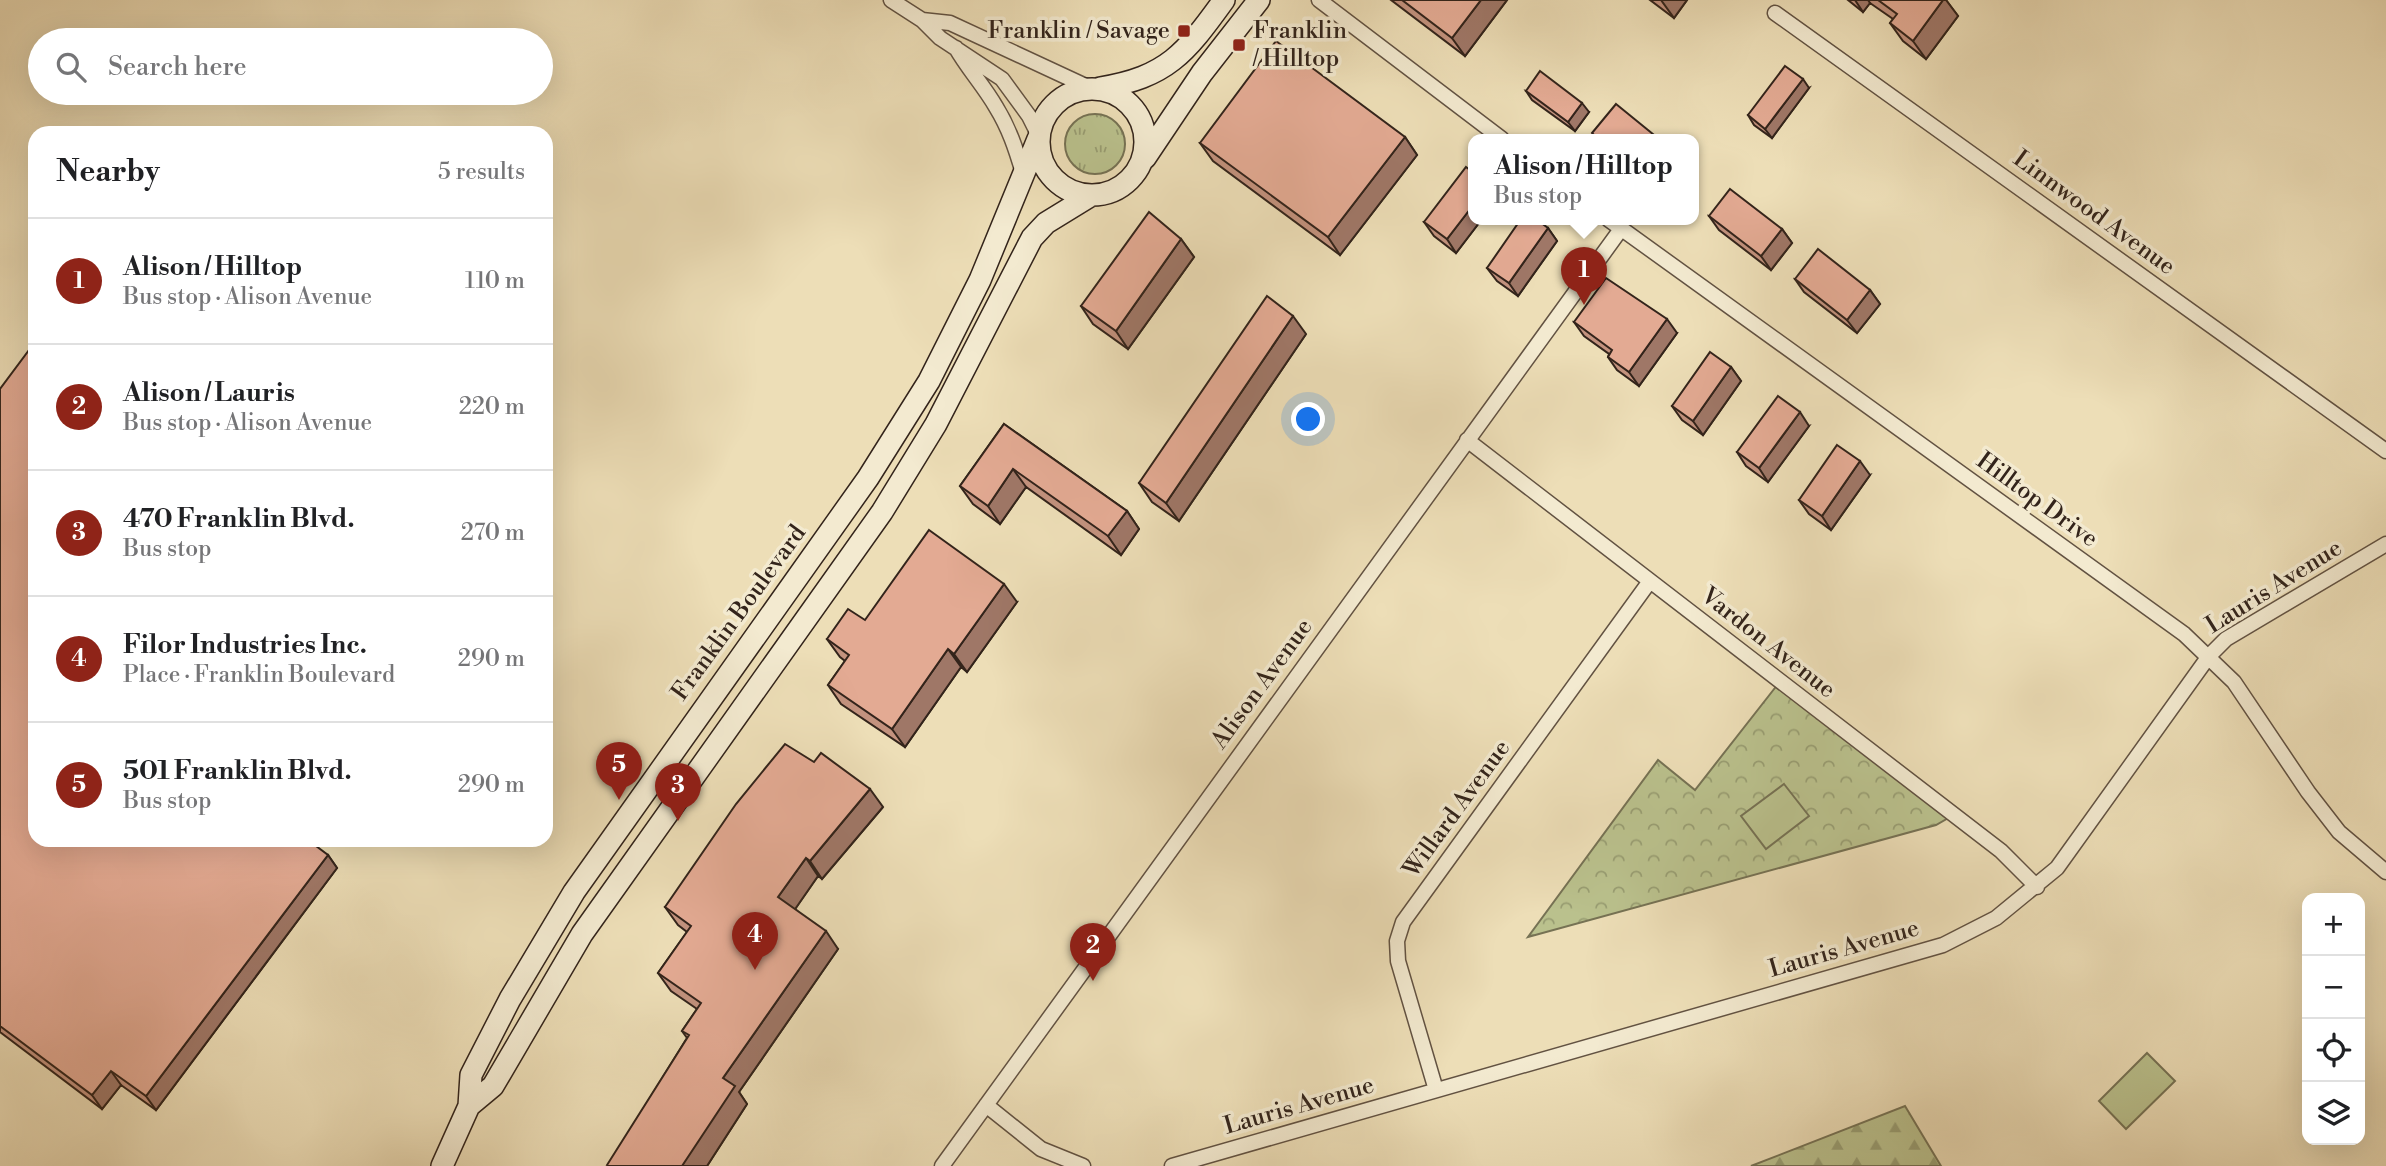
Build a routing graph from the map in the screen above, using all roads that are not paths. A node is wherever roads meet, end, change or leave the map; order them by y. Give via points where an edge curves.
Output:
1 (891, 0) edge
2 (1224, 0) edge
3 (1259, 0) edge
4 (1319, 0) edge
5 (1775, 12) dead end
6 (922, 20) junction
7 (955, 47) junction
8 (1093, 88) junction
9 (1495, 134) edge
10 (1038, 137) junction
11 (1143, 160) junction
12 (1023, 173) junction
13 (1090, 196) junction
14 (1616, 225) edge
15 (1621, 229) junction
16 (1467, 440) junction
17 (2386, 451) edge
18 (2386, 544) edge
19 (1650, 581) junction
20 (2209, 656) junction
21 (2386, 872) edge
22 (2037, 887) junction
23 (1436, 1090) junction
24 (986, 1105) junction
25 (469, 1106) junction
26 (442, 1166) edge
27 (942, 1166) edge
28 (1083, 1166) edge
29 (1172, 1166) edge

1 - 6 street
2 - 8 main road via 1175,61 1134,82
3 - 11 main road
4 - 9 street
5 - 17 street, Linnwood Avenue
6 - 7 street
6 - 8 street via 950,23
7 - 10 street via 1002,79 1030,116
7 - 12 street via 996,107 1013,139
8 - 10 main road via 1062,99 1050,109
8 - 11 main road via 1123,99 1136,111 1146,143
10 - 12 main road, Franklin Boulevard
10 - 13 main road via 1047,171 1058,184
11 - 13 main road via 1123,187
12 - 25 main road, Franklin Boulevard via 980,281 929,381 868,478 574,892 471,1074
13 - 25 main road, Franklin Boulevard via 1046,223 1032,238 936,424 882,512 582,934 493,1087
14 - 15 street, Hilltop Drive
15 - 16 street, Alison Avenue
15 - 20 street, Hilltop Drive
16 - 19 street, Vardon Avenue
16 - 24 street, Alison Avenue
18 - 20 street, Lauris Avenue via 2226,639
19 - 22 street, Vardon Avenue via 2001,851
19 - 23 street, Willard Avenue via 1403,922 1397,941 1398,961
20 - 21 street, Hilltop Drive via 2234,682 2339,832
20 - 22 street, Lauris Avenue via 2057,868
22 - 23 street, Lauris Avenue via 1997,918 1943,945
23 - 29 street, Lauris Avenue
24 - 27 street, Alison Avenue
24 - 28 street via 1041,1149
25 - 26 main road, Franklin Boulevard

